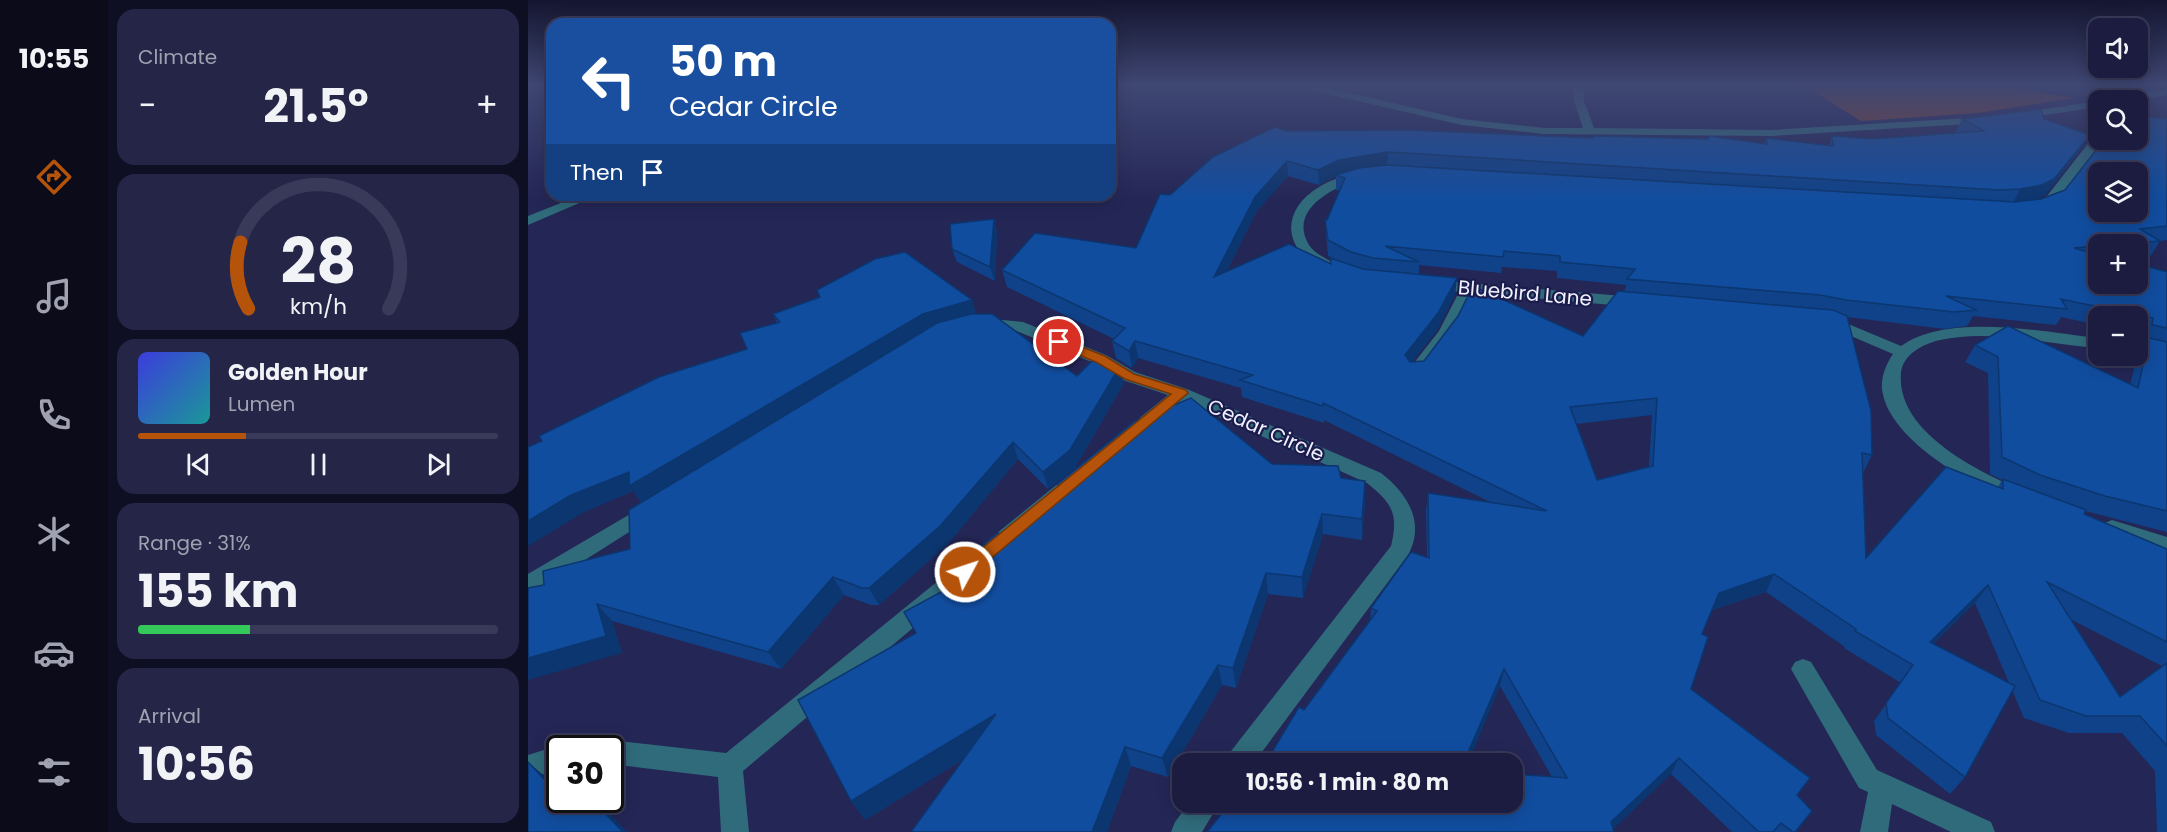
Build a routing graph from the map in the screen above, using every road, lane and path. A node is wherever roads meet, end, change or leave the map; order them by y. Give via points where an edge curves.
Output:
1 (1479, 124) edge
2 (1587, 124) edge
3 (1943, 124) edge
4 (1590, 132) junction
5 (2089, 150) edge
6 (1370, 174) edge
7 (577, 201) edge
8 (2021, 210) edge
9 (528, 221) edge
10 (1343, 272) edge
11 (1415, 283) edge
12 (1469, 288) junction
13 (1647, 303) edge
14 (1813, 318) edge
15 (965, 326) edge
16 (2088, 342) edge
17 (2148, 350) edge
18 (1902, 352) junction
19 (2167, 354) edge
20 (1415, 373) edge
21 (1181, 393) junction
22 (1127, 438) edge
23 (1091, 468) edge
24 (2023, 499) edge
25 (661, 503) edge
26 (2089, 521) edge
27 (2167, 545) edge
28 (528, 585) edge
29 (1803, 669) dead end
30 (1245, 753) edge
31 (624, 754) edge
32 (546, 761) edge
33 (730, 766) junction
34 (528, 767) edge
35 (1882, 786) junction
36 (1199, 813) edge
37 (735, 832) edge
38 (1185, 832) edge
39 (1874, 832) edge
40 (1981, 832) edge

1 - 4 street
2 - 4 street
3 - 4 street via 1771,133
5 - 8 street via 2052,199
6 - 10 street via 1322,189 1308,201 1299,220 1297,230 1302,246 1313,257
7 - 9 street
11 - 12 street, Bluebird Lane
12 - 13 street, Bluebird Lane
12 - 20 street via 1446,332
14 - 18 street via 1832,321
15 - 21 street, Cedar Circle via 995,322 1017,325 1100,359 1129,376
16 - 18 street via 1947,334 1922,340
17 - 19 street
18 - 24 street via 1890,379 1894,399 1906,420 1948,460
21 - 22 street
21 - 30 street, Cedar Circle via 1374,478 1392,491 1404,509 1407,528 1401,549
23 - 33 street
25 - 28 street
26 - 27 street
29 - 35 street via 1868,779
31 - 33 street
32 - 34 street
33 - 37 street
35 - 39 street
35 - 40 street
36 - 38 street

